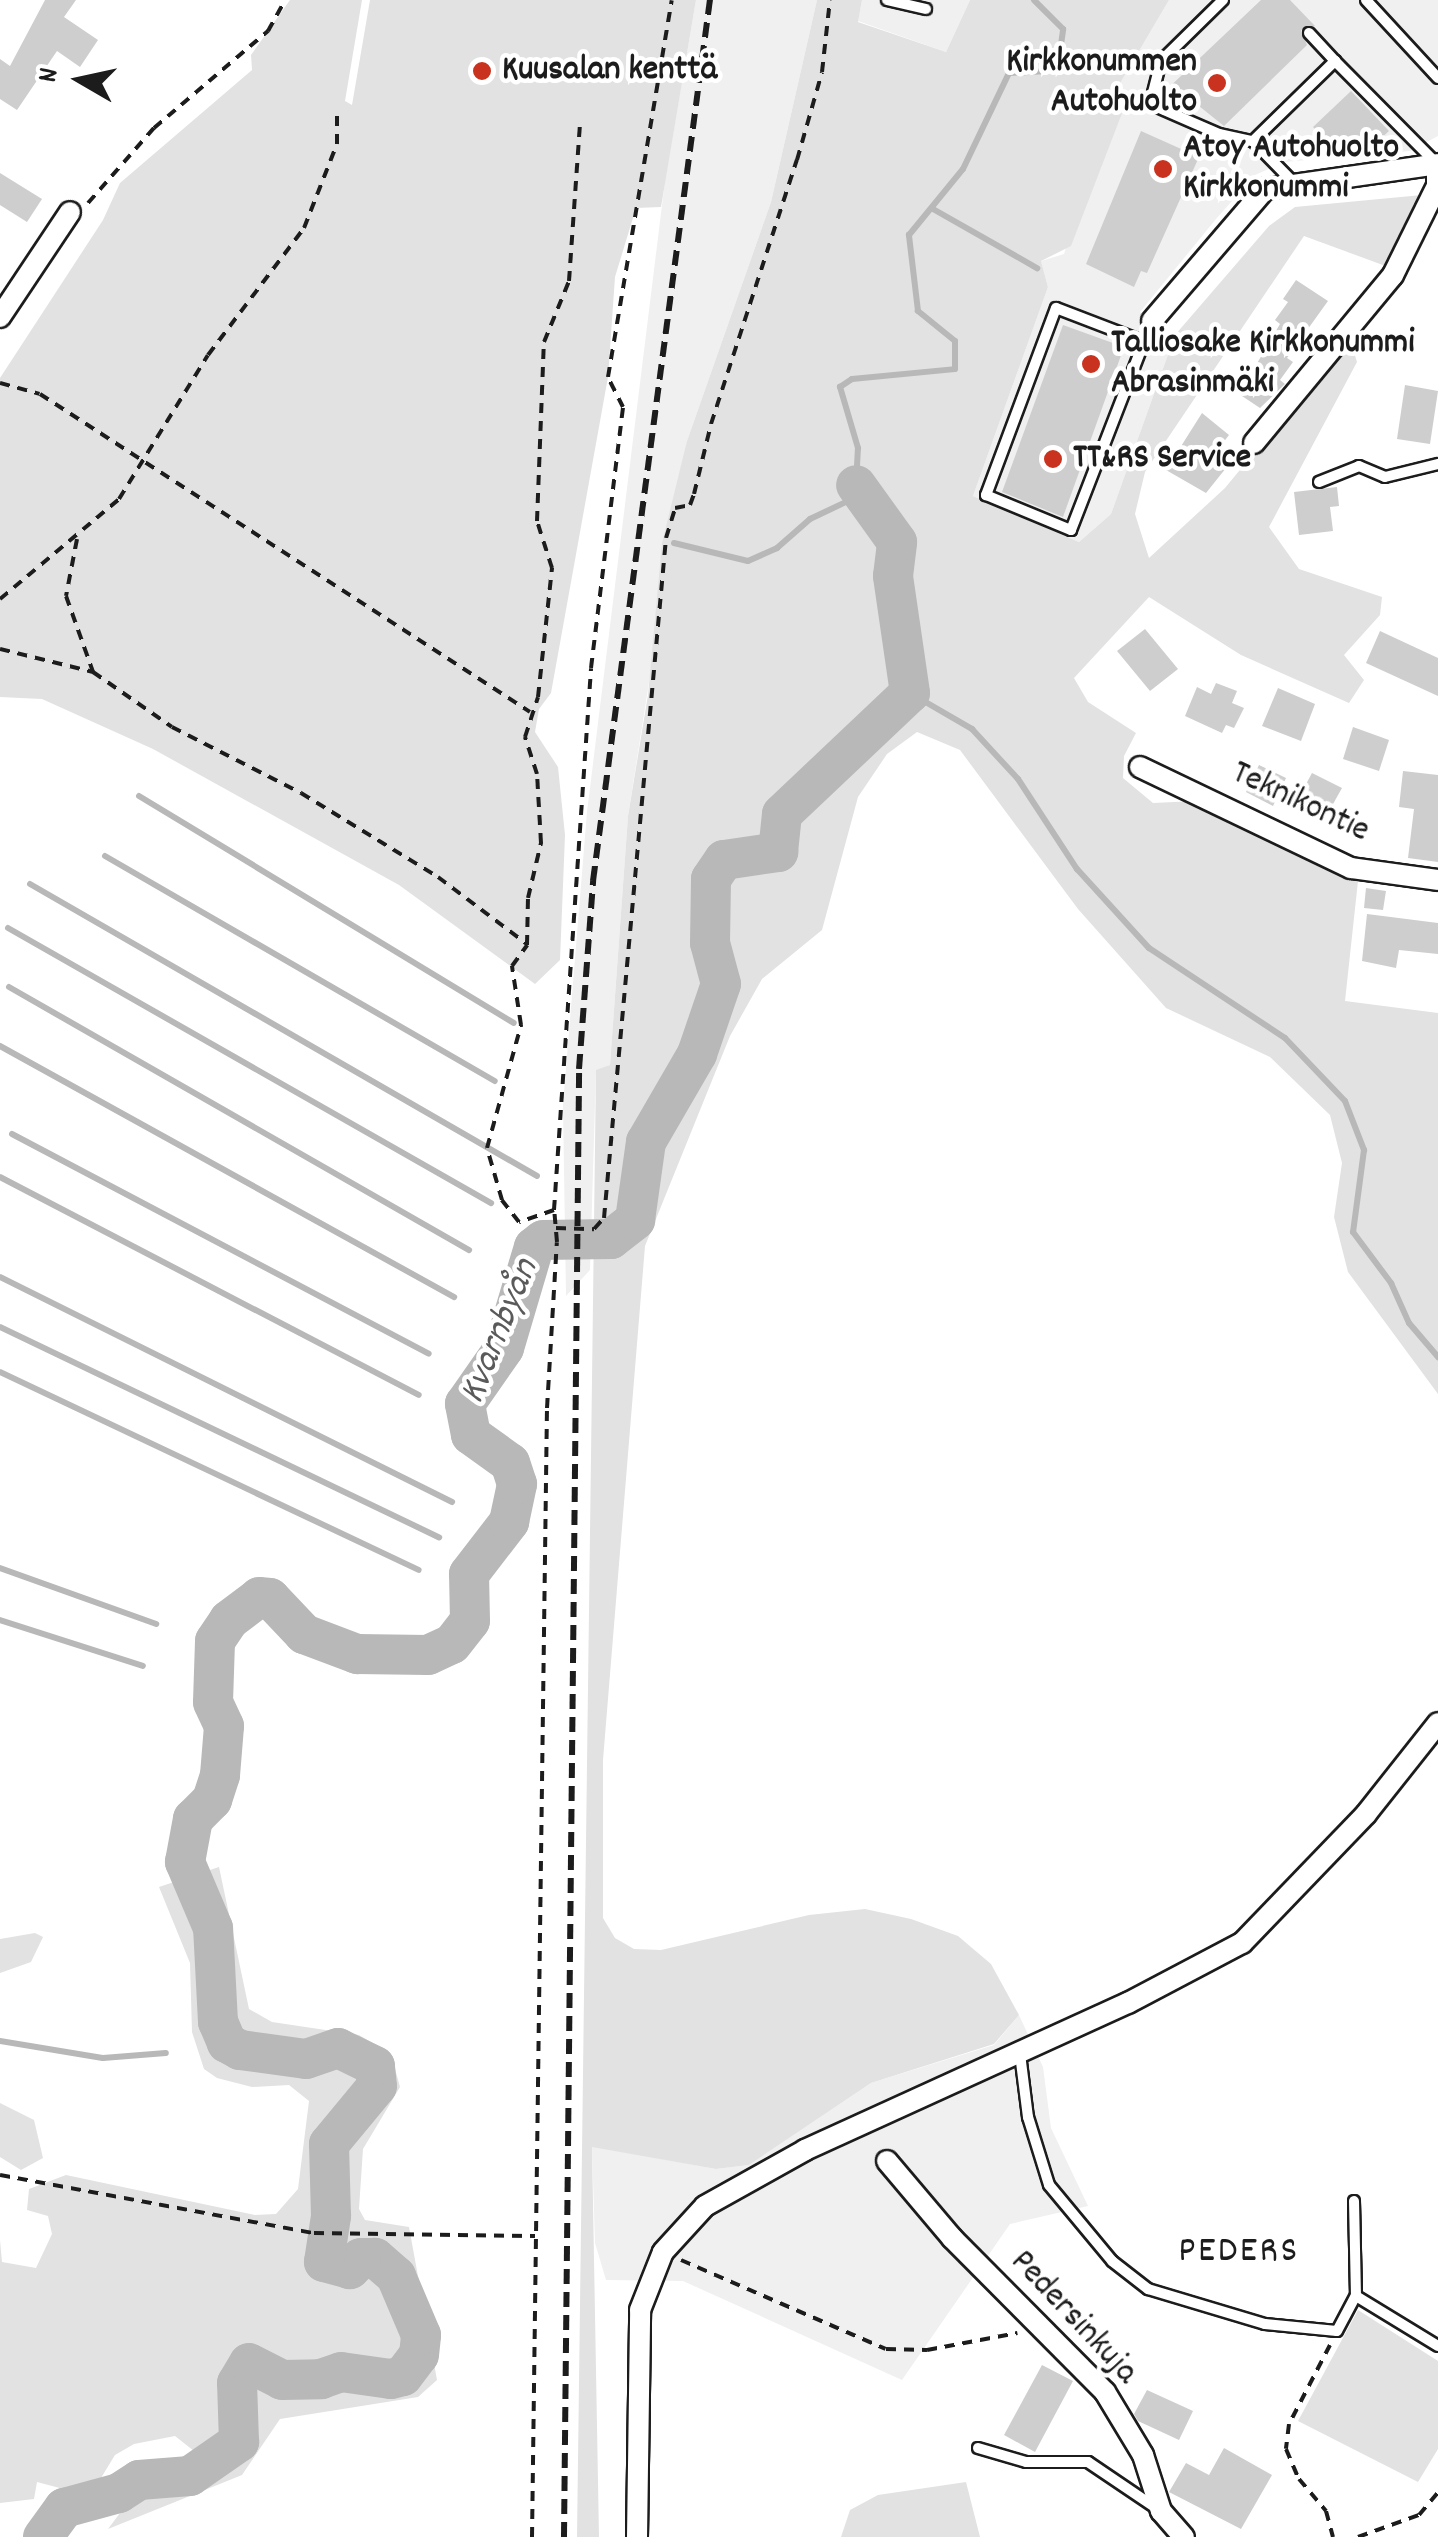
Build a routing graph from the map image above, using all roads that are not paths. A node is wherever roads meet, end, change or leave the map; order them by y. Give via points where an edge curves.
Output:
1 (887, 0) edge
2 (1222, 0) edge
3 (1366, 0) edge
4 (926, 9) dead end
5 (1309, 33) dead end
6 (1334, 61) junction
7 (1438, 78) edge
8 (1253, 141) junction
9 (1438, 164) edge
10 (1293, 182) junction
11 (1434, 208) edge
12 (77, 210) road end
13 (0, 317) edge
14 (1152, 321) joint
15 (1142, 342) junction
16 (1254, 443) dead end
17 (1438, 464) edge
18 (1319, 482) dead end
19 (1140, 766) dead end
20 (1438, 880) edge
21 (1438, 1723) edge
22 (1020, 2054) junction
23 (887, 2161) dead end
24 (1354, 2202) dead end
25 (1356, 2296) junction
26 (1438, 2346) edge
27 (978, 2448) dead end
28 (1161, 2511) junction
29 (637, 2537) edge
30 (1184, 2537) edge

1 - 4 lane
2 - 8 lane via 1161,61 1150,104 1218,134
3 - 7 lane
5 - 6 lane
6 - 8 lane
6 - 9 lane
8 - 10 lane
9 - 10 street
9 - 11 street
10 - 14 street via 1266,189
11 - 16 street via 1393,275
12 - 13 street
14 - 15 lane
15 - 15 lane via 1070,530 986,495 1056,308
17 - 18 lane via 1385,477 1359,466
19 - 20 street, Teknikontie via 1351,868
21 - 22 street via 1366,1814 1242,1943
22 - 25 lane via 1028,2117 1049,2185 1112,2261 1148,2288 1195,2308 1337,2332
22 - 29 street via 755,2178 705,2206 663,2252 640,2310
23 - 28 street, Pedersinkuja via 1041,2331 1106,2392 1143,2455
24 - 25 lane
25 - 26 lane
27 - 28 lane via 1026,2462 1088,2462
28 - 30 street, Pedersinkuja

